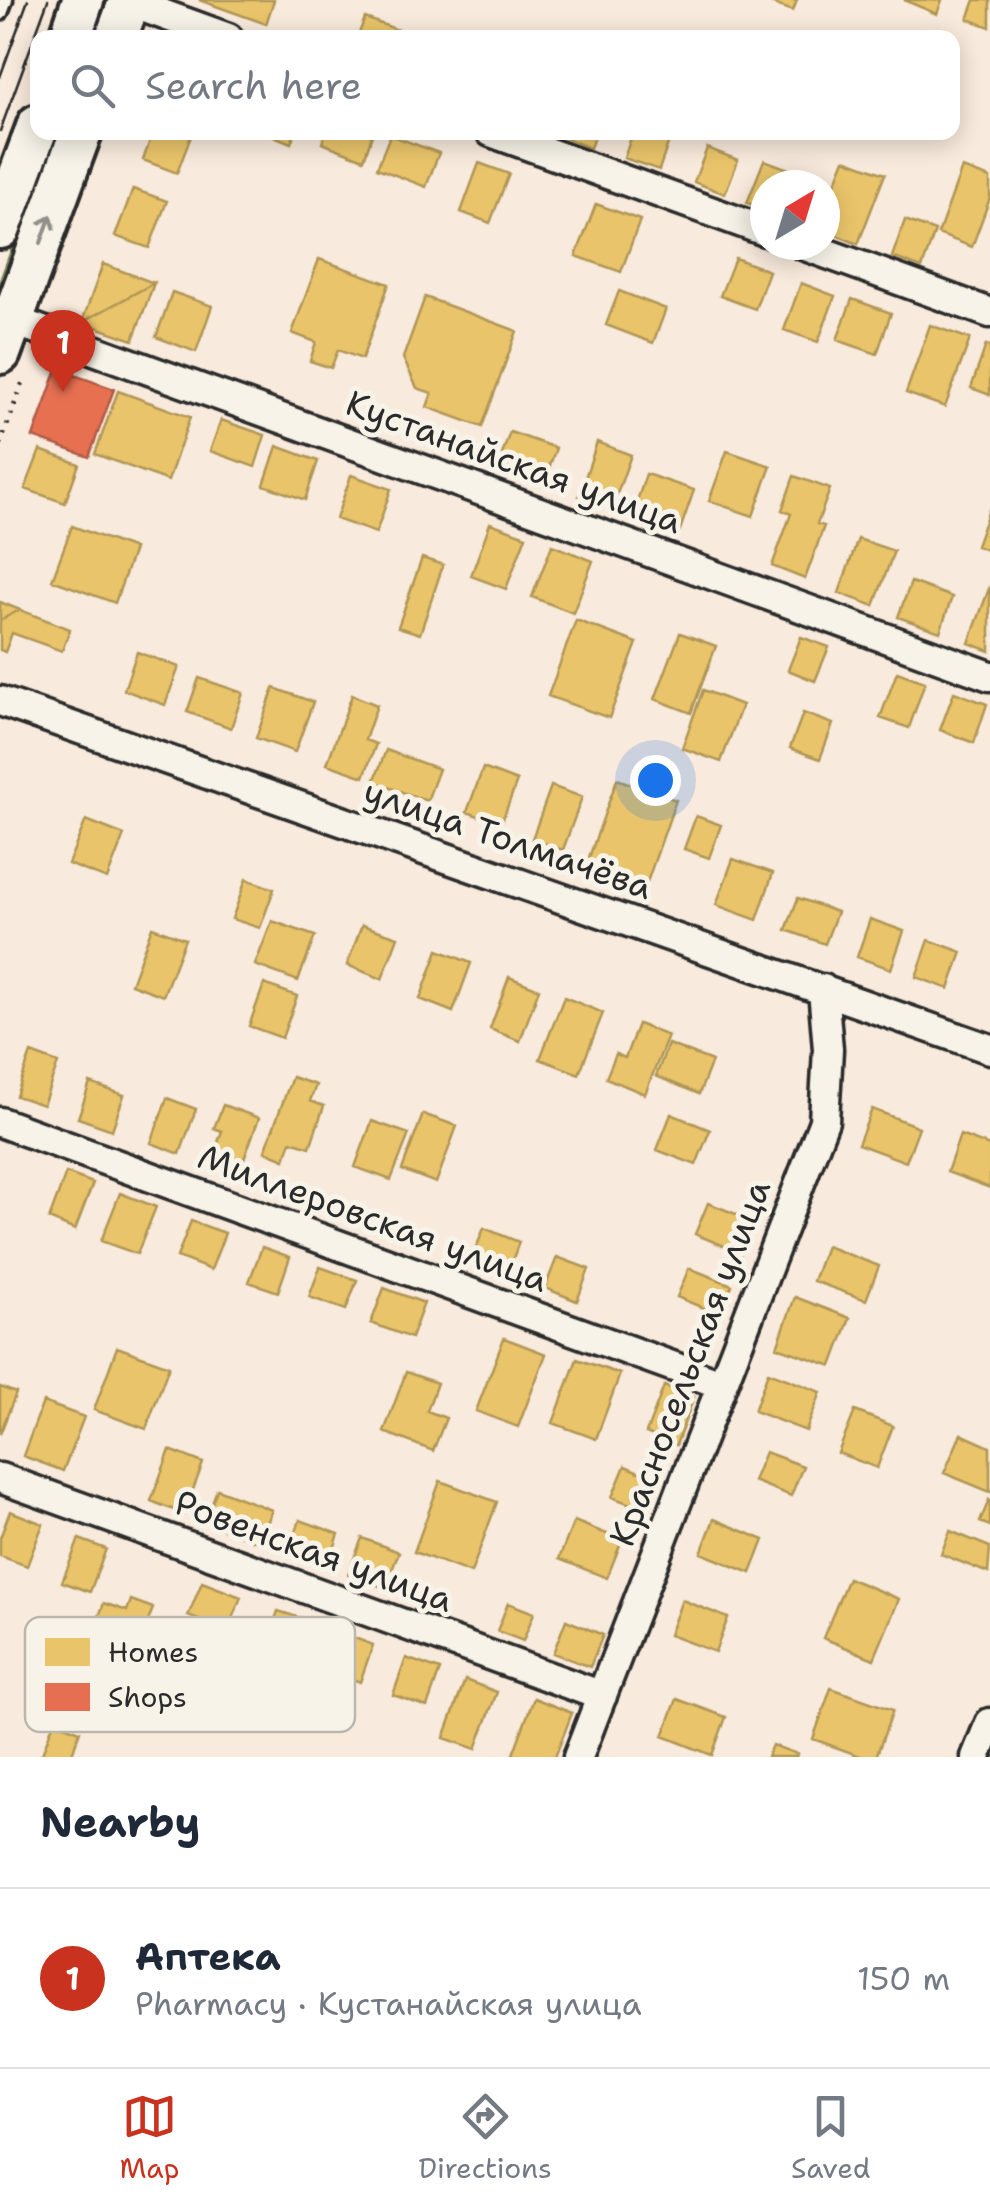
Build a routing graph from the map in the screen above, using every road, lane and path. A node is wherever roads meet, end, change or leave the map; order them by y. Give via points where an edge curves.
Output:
1 (5, 0) edge
2 (84, 0) edge
3 (125, 13) edge
4 (0, 14) edge
5 (73, 30) edge
6 (195, 30) edge
7 (33, 140) edge
8 (78, 140) edge
9 (513, 140) edge
10 (750, 226) edge
11 (0, 228) edge
12 (840, 258) edge
13 (990, 312) edge
14 (5, 340) edge
15 (0, 445) edge
16 (990, 676) edge
17 (0, 700) edge
18 (823, 989) junction
19 (990, 1049) edge
20 (0, 1122) edge
21 (721, 1384) junction
22 (0, 1478) edge
23 (602, 1696) junction
24 (990, 1723) edge
25 (578, 1757) edge
26 (976, 1757) edge

1 - 4 lane
2 - 5 main road
3 - 6 street
7 - 11 main road
14 -> 8 main road
9 - 10 street
12 - 13 street
14 - 15 path via 33,357
14 - 16 street, Кустанайская улица
17 - 18 street, улица Толмачёва
18 - 19 street, улица Толмачёва
18 - 21 street, Красносельская улица via 824,1121
20 - 21 street, Миллеровская улица
21 - 23 street, Красносельская улица
22 - 23 street, Ровенская улица
23 - 25 street, Красносельская улица
24 - 26 street

